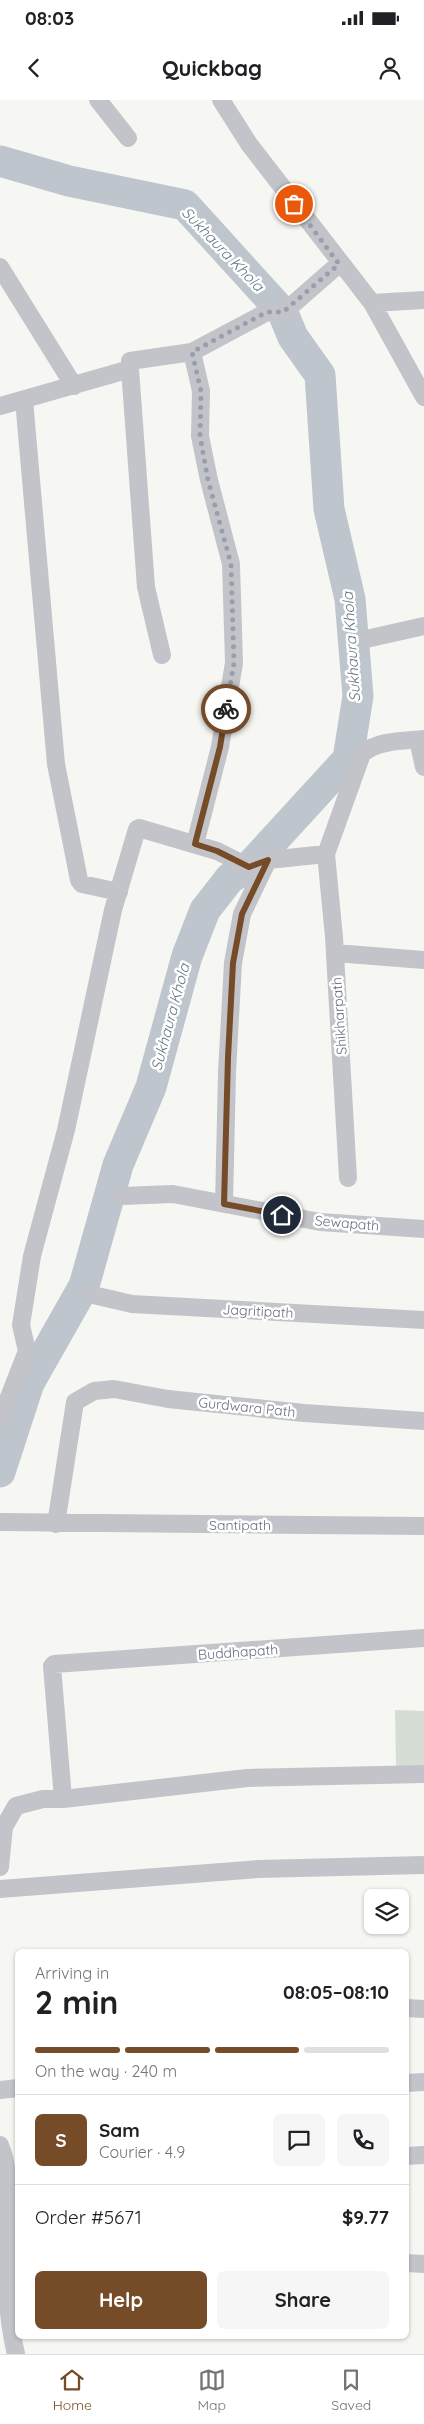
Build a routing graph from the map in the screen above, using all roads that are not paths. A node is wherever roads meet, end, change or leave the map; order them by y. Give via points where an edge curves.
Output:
1 (98, 100) edge
2 (221, 100) edge
3 (128, 138) dead end
4 (339, 264) junction
5 (0, 267) edge
6 (424, 300) edge
7 (372, 303) junction
8 (192, 352) junction
9 (130, 369) junction
10 (74, 386) junction
11 (424, 397) edge
12 (24, 400) junction
13 (0, 406) edge
14 (424, 626) edge
15 (366, 639) dead end
16 (162, 655) dead end
17 (421, 739) edge
18 (424, 767) edge
19 (195, 844) junction
20 (326, 854) junction
21 (268, 860) junction
22 (119, 892) junction
23 (335, 953) junction
24 (424, 960) edge
25 (348, 1178) dead end
26 (122, 1196) dead end
27 (224, 1204) junction
28 (424, 1229) edge
29 (93, 1295) dead end
30 (424, 1320) edge
31 (0, 1420) edge
32 (424, 1421) edge
33 (6, 1522) edge
34 (56, 1524) junction
35 (424, 1526) edge
36 (424, 1638) edge
37 (424, 1774) edge
38 (63, 1799) junction
39 (424, 1865) edge
40 (0, 1867) edge
41 (0, 1889) edge
42 (409, 2008) edge
43 (424, 2009) edge
44 (424, 2082) edge
45 (409, 2083) edge
46 (15, 2088) edge
47 (0, 2090) edge
48 (8, 2155) edge
49 (424, 2155) edge
50 (409, 2156) edge
51 (409, 2263) edge
52 (424, 2264) edge
53 (16, 2354) edge

1 - 3 street
2 - 4 street via 249,144
4 - 7 street
4 - 8 street via 283,312 267,312
5 - 10 street
6 - 7 street
7 - 11 street
8 - 9 street via 130,361
8 - 19 street via 201,391 200,436 208,480 231,564 234,663 220,747
9 - 10 street
9 - 16 street via 146,588
10 - 12 street
12 - 13 street
12 - 22 street via 61,792 79,880 82,884
14 - 15 street
17 - 18 street
17 - 20 street via 389,743 367,749 362,754
19 - 21 street via 249,867
19 - 22 street via 137,828
20 - 21 street
20 - 23 street, Shikharpath
21 - 27 street via 242,914 233,963
22 - 31 street via 66,1130 32,1256 21,1325 27,1351
23 - 24 street
23 - 25 street, Shikharpath
26 - 27 street, Sewapath via 173,1194
27 - 28 street, Sewapath via 320,1222
29 - 30 street, Jagritipath via 132,1304
32 - 34 street, Gurdwara Path via 177,1400 114,1389 94,1391 75,1402
33 - 34 street, Santipath
34 - 35 street, Santipath
36 - 38 street, Buddhapath via 58,1663 52,1666
37 - 38 street via 247,1778
38 - 40 street via 43,1799 16,1806 4,1827
39 - 41 street via 258,1869
42 - 43 street
44 - 45 street
46 - 47 street
48 - 53 street via 6,2255
49 - 50 street
51 - 52 street

